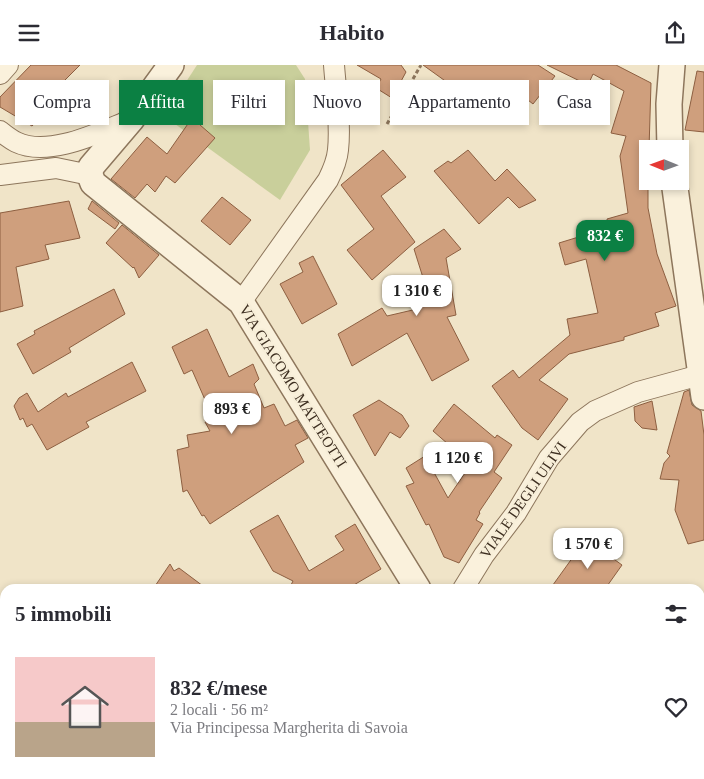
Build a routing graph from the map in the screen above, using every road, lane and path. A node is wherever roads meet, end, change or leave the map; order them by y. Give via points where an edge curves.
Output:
1 (8, 65) edge
2 (171, 65) edge
3 (334, 65) edge
4 (421, 65) edge
5 (673, 66) edge
6 (0, 73) edge
7 (160, 80) edge
8 (119, 124) edge
9 (386, 124) dead end
10 (126, 125) edge
11 (0, 131) edge
12 (670, 140) edge
13 (17, 143) junction
14 (3, 174) edge
15 (90, 175) junction
16 (675, 190) edge
17 (241, 302) junction
18 (702, 386) edge
19 (415, 584) edge
20 (466, 584) edge

1 - 6 street
2 - 7 street
3 - 17 street via 339,127 335,166
4 - 9 path
5 - 12 street
8 - 13 street via 69,144 38,146
10 - 15 street via 91,167
11 - 13 street
13 - 14 street via 12,166
14 - 15 street via 56,168
15 - 17 street, VIA GIACOMO MATTEOTTI via 93,183
16 - 18 street
17 - 19 street, VIA GIACOMO MATTEOTTI
18 - 20 street, VIALE DEGLI ULIVI via 638,392 595,411 580,422 549,459

